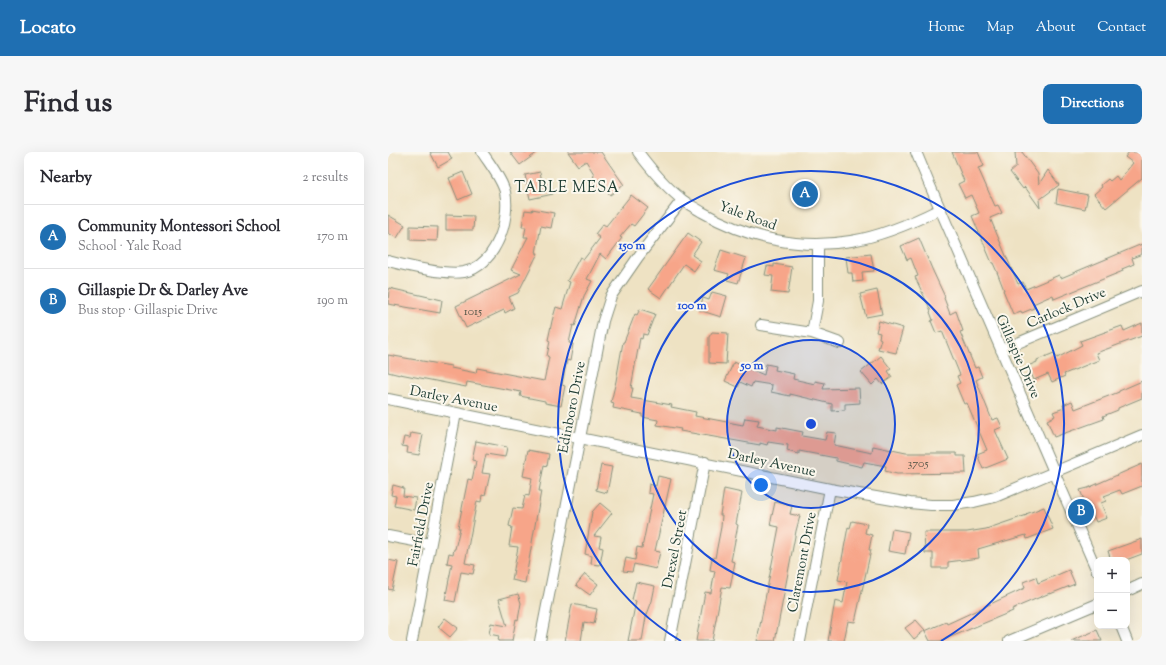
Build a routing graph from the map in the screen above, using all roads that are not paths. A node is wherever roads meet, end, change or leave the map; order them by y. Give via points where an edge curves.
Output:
1 (482, 152) edge
2 (638, 152) edge
3 (916, 152) edge
4 (682, 200) junction
5 (940, 210) junction
6 (818, 244) junction
7 (388, 261) edge
8 (1142, 290) edge
9 (761, 325) dead end
10 (812, 333) junction
11 (840, 343) dead end
12 (1001, 350) junction
13 (388, 399) edge
14 (456, 413) junction
15 (1142, 435) edge
16 (580, 437) junction
17 (705, 462) junction
18 (1054, 473) junction
19 (830, 489) junction
20 (388, 536) edge
21 (430, 544) junction
22 (1094, 564) edge
23 (1142, 584) edge
24 (1130, 590) edge
25 (1094, 605) edge
26 (1122, 629) edge
27 (412, 641) edge
28 (540, 641) edge
29 (670, 641) edge
30 (800, 641) edge
31 (1009, 641) edge
32 (1127, 641) edge

1 - 7 street via 505,195 505,217 500,238 490,255 467,271 450,274
2 - 4 street, Yale Road
3 - 5 street, Gillaspie Drive
4 - 6 street, Yale Road via 714,219 753,235 781,242
4 - 16 street, Edinboro Drive via 611,296 603,321
5 - 6 street, Yale Road via 885,232 852,241
5 - 12 street, Gillaspie Drive
6 - 10 street via 818,302
8 - 12 street, Carlock Drive
9 - 10 street
10 - 11 street
12 - 18 street, Gillaspie Drive
13 - 14 street, Darley Avenue
14 - 16 street, Darley Avenue
14 - 21 street, Fairfield Drive
15 - 18 street, Darley Avenue
16 - 17 street, Darley Avenue
16 - 28 street, Edinboro Drive
17 - 19 street, Darley Avenue
17 - 29 street, Drexel Street
18 - 19 street, Darley Avenue via 995,497 953,505 910,503
18 - 22 street, Gillaspie Drive
19 - 30 street, Claremont Drive
20 - 21 street
21 - 27 street, Fairfield Drive
23 - 24 street
25 - 31 street
26 - 32 street

